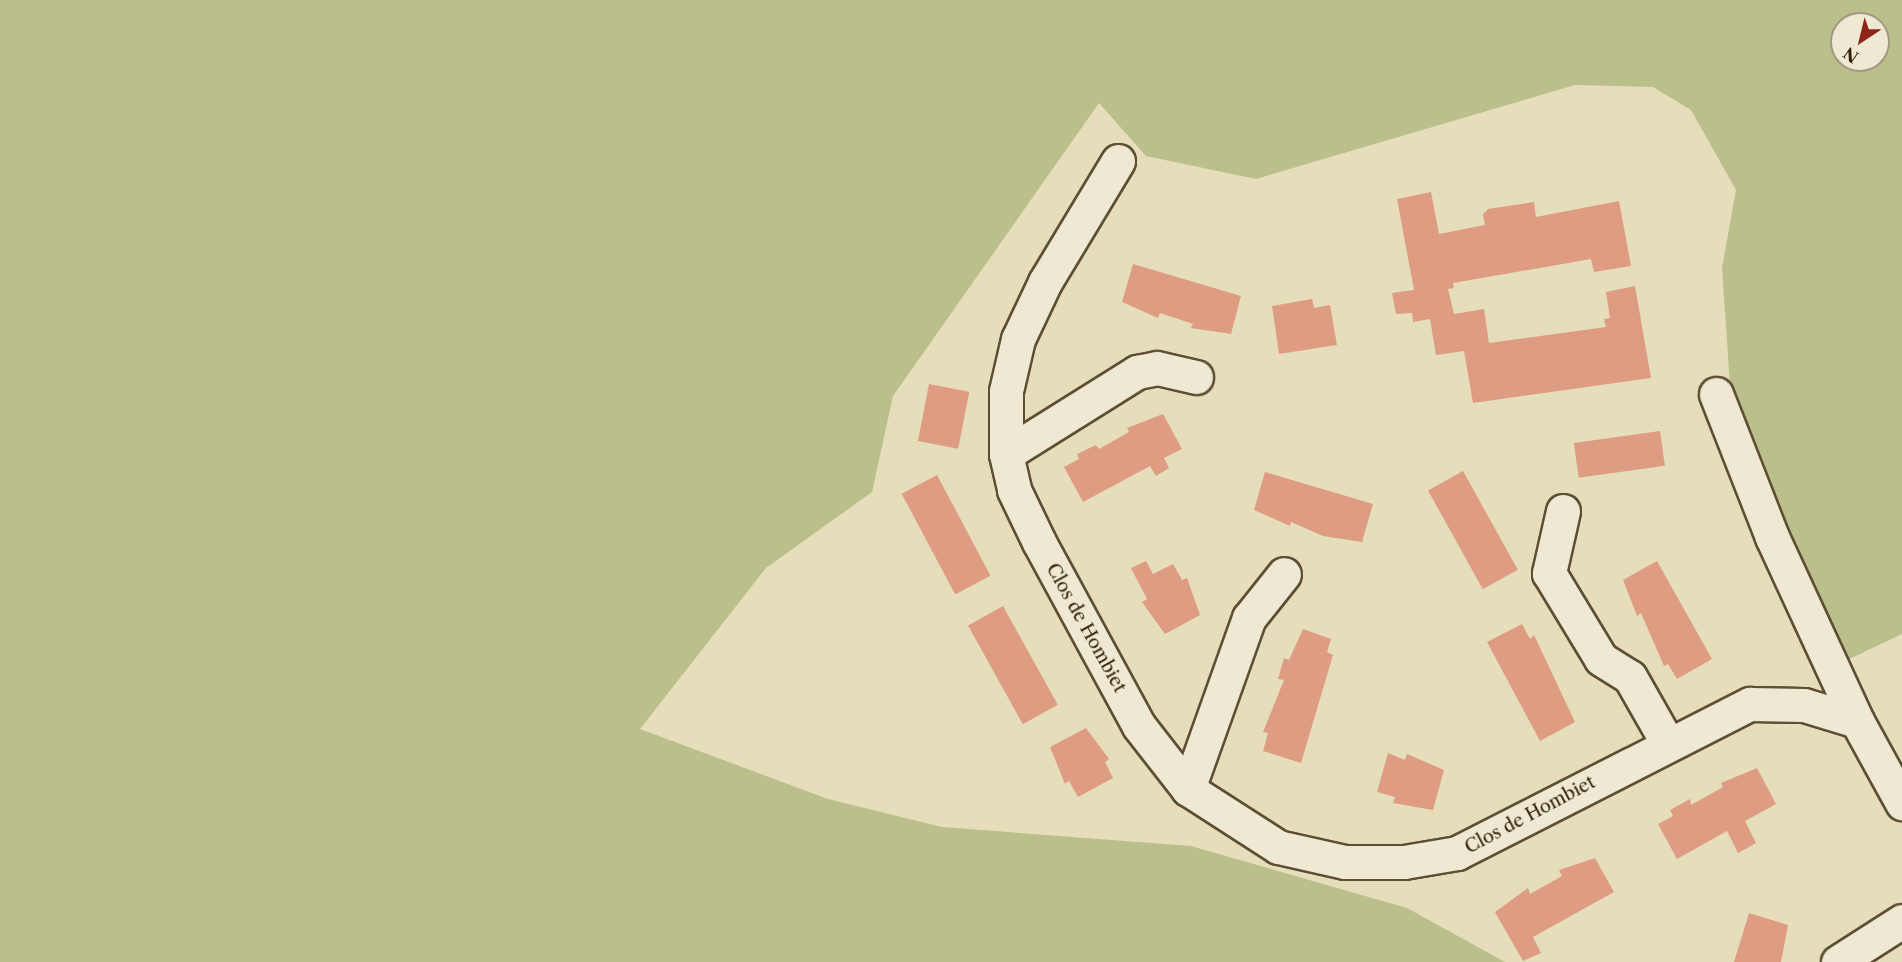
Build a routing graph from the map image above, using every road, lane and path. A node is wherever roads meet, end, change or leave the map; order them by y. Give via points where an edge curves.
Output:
1 (1118, 161) dead end
2 (1196, 377) dead end
3 (1716, 394) dead end
4 (1006, 454) junction
5 (1563, 511) dead end
6 (1284, 574) dead end
7 (1857, 721) junction
8 (1667, 742) junction
9 (1188, 789) junction
10 (1902, 802) edge
11 (1902, 921) edge
12 (1838, 962) edge

1 - 4 street, Clos de Hombiet via 1045,282 1018,339 1006,391
2 - 4 street via 1157,368 1137,372
3 - 7 street via 1772,537
4 - 9 street, Clos de Hombiet via 1014,490 1044,552 1139,726
5 - 8 street via 1549,573 1601,659 1630,677
6 - 9 street via 1249,618
7 - 8 street, Clos de Hombiet via 1804,705 1750,704
7 - 10 street
8 - 9 street, Clos de Hombiet via 1458,853 1404,862 1345,862 1278,847
11 - 12 street

